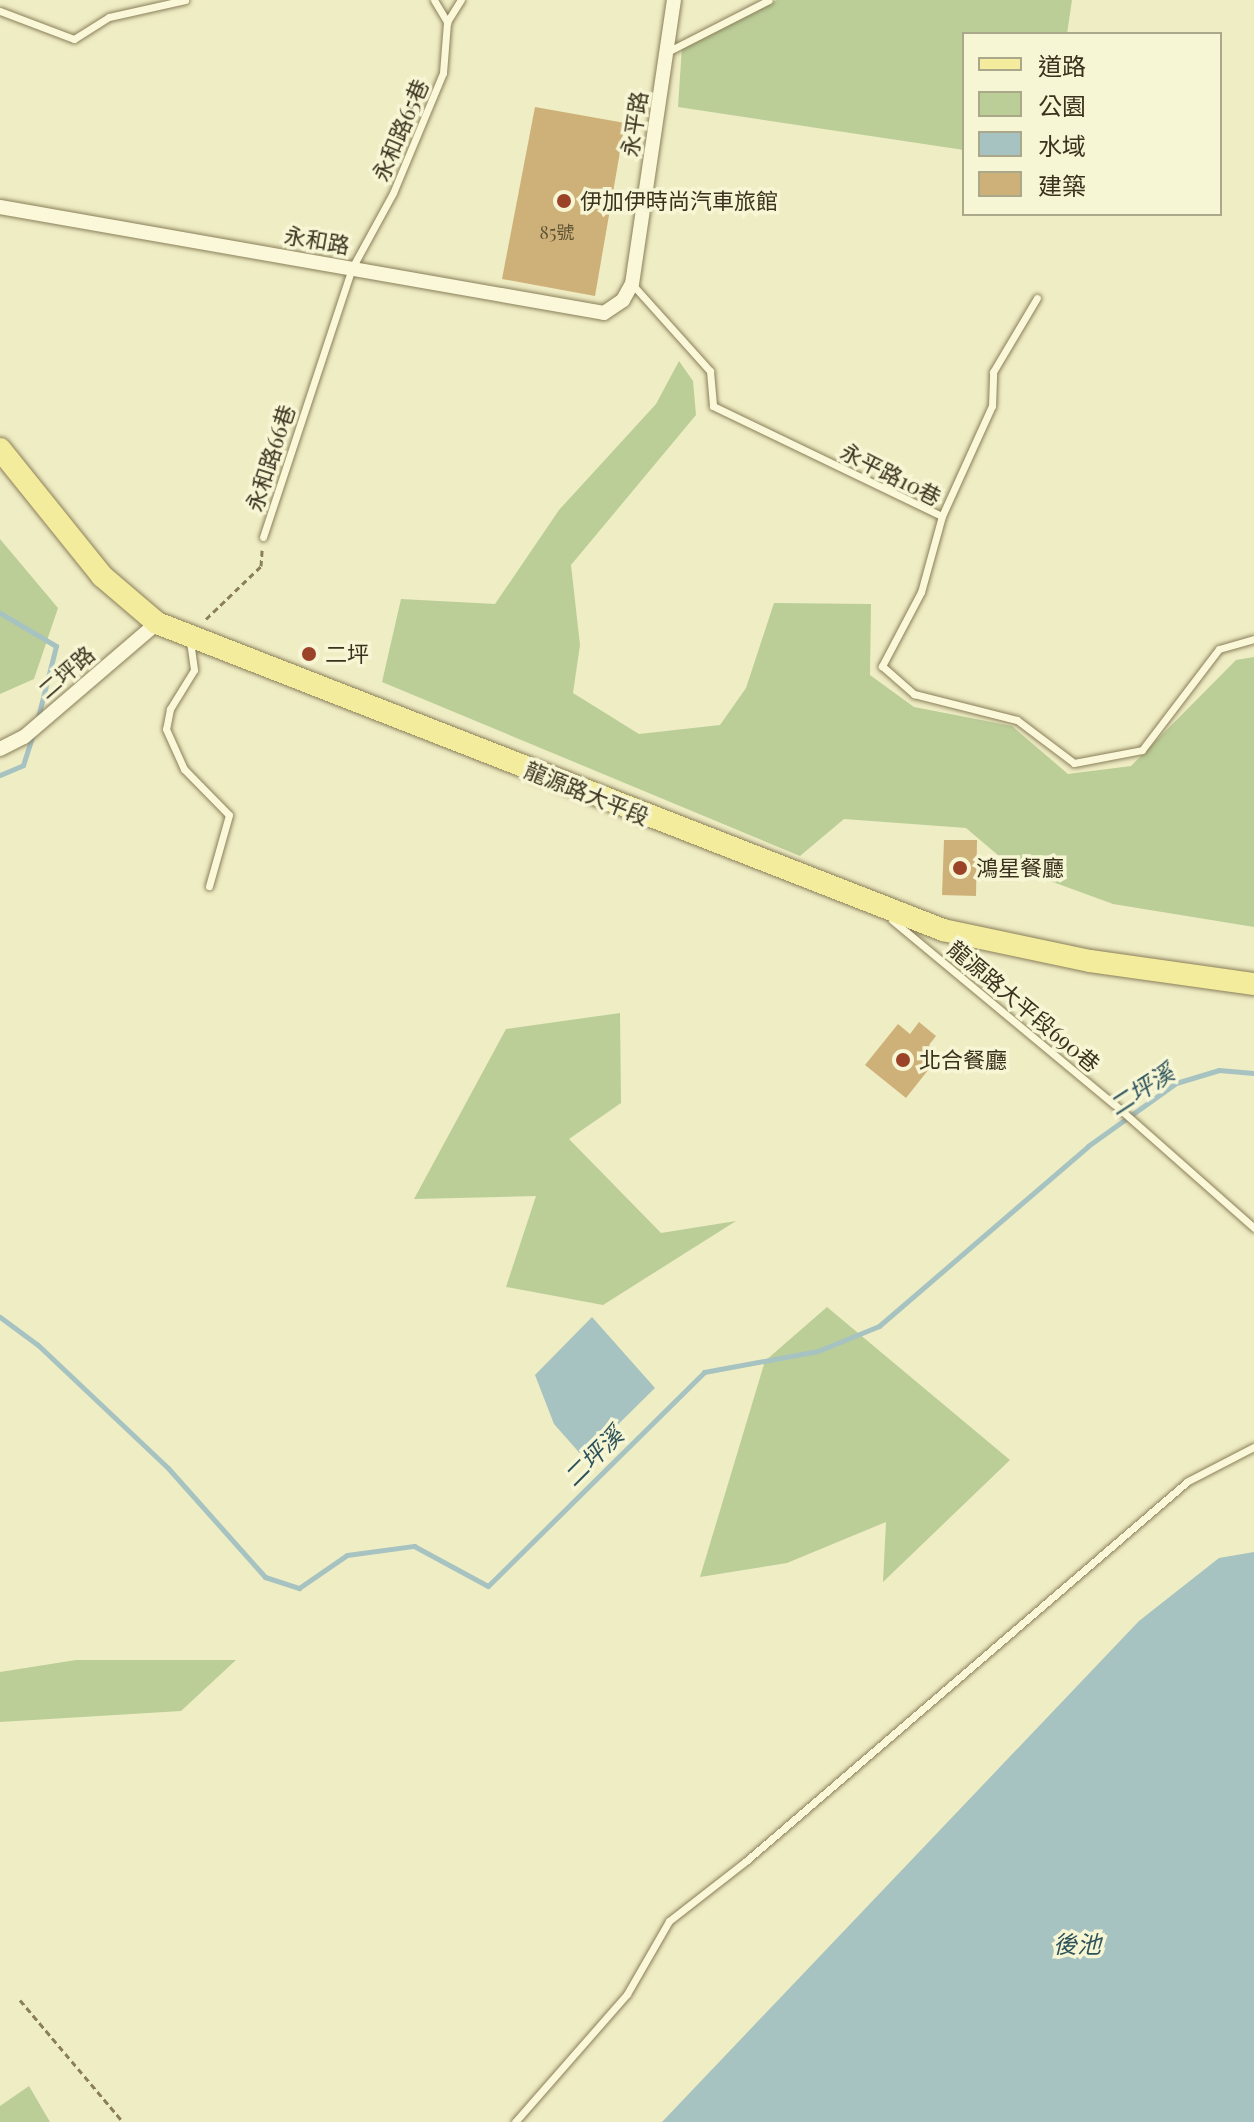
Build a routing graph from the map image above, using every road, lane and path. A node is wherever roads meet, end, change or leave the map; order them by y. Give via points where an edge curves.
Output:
1 (185, 0) edge
2 (434, 0) edge
3 (461, 0) edge
4 (674, 0) edge
5 (769, 0) edge
6 (0, 11) edge
7 (447, 22) junction
8 (667, 52) junction
9 (0, 207) edge
10 (352, 268) junction
11 (632, 284) junction
12 (1037, 298) dead end
13 (623, 300) joint
14 (0, 449) edge
15 (942, 516) junction
16 (263, 537) joint
17 (157, 623) junction
18 (189, 635) junction
19 (1254, 639) edge
20 (0, 749) edge
21 (209, 886) dead end
22 (878, 908) junction
23 (1254, 984) edge
24 (1254, 1228) edge
25 (1254, 1447) edge
26 (20, 2000) dead end
27 (123, 2122) edge
28 (515, 2122) edge

1 - 6 lane via 109,17 74,39
2 - 7 lane
3 - 7 lane, 永和路65巷
4 - 8 street, 永平路
5 - 8 lane
7 - 10 lane, 永和路65巷 via 443,73 393,193
8 - 11 street, 永平路
9 - 10 street, 永和路
10 - 13 street, 永和路 via 604,313
10 - 16 lane, 永和路66巷
11 - 13 street, 永平路
11 - 15 lane, 永平路10巷 via 710,371 713,406
12 - 15 lane via 993,372 992,406
14 - 17 main road, 龍源路大平段 via 102,576
15 - 19 lane, 永平路10巷 via 921,592 882,666 914,694 1017,720 1074,763 1142,750 1219,649
16 - 18 path, 永和路66巷 via 261,566
17 - 18 main road, 龍源路大平段
17 - 20 street, 二坪路 via 24,737
18 - 21 lane via 194,670 170,709 166,729 184,769 229,815
18 - 22 main road, 龍源路大平段
22 - 23 main road, 龍源路大平段 via 943,930 1090,961
22 - 24 lane, 龍源路大平段690巷
25 - 28 lane via 1188,1481 746,1861 669,1921 627,1994
26 - 27 path

